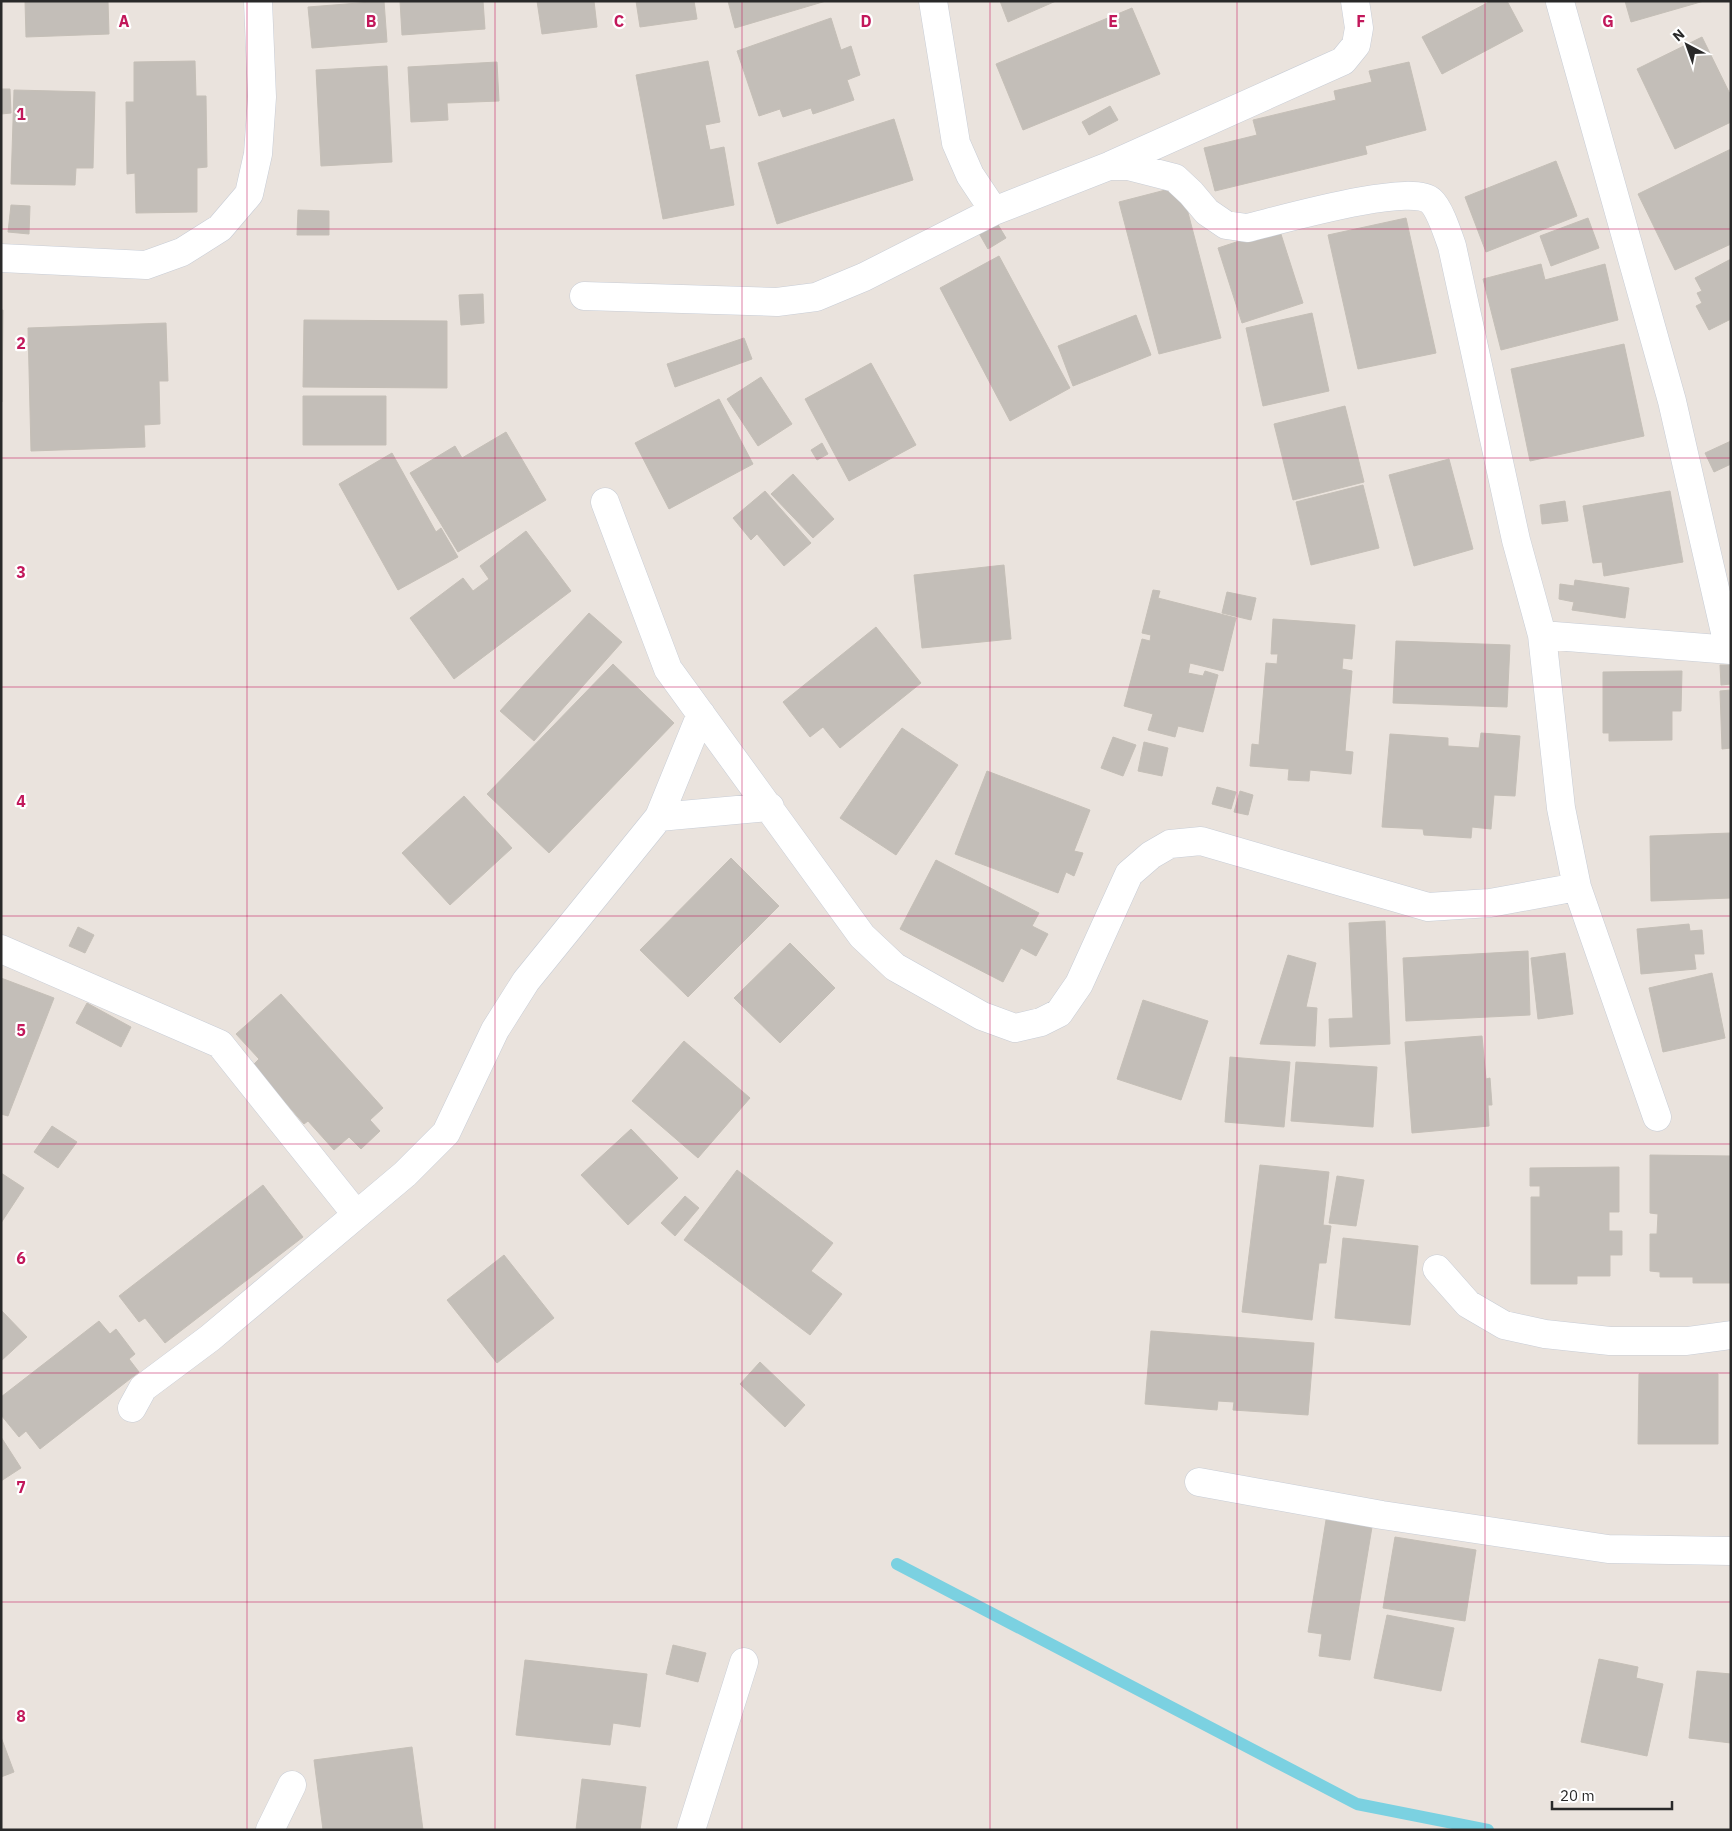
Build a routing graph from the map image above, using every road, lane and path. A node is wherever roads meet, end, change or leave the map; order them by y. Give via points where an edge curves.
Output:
1 (258, 1) edge
2 (933, 1) edge
3 (1355, 1) edge
4 (1560, 2) edge
5 (1109, 166) junction
6 (994, 211) junction
7 (1, 258) edge
8 (584, 296) dead end
9 (605, 502) dead end
10 (1542, 635) junction
11 (1730, 650) edge
12 (701, 714) junction
13 (770, 806) junction
14 (658, 817) junction
15 (1577, 887) junction
16 (1, 949) edge
17 (1657, 1117) dead end
18 (356, 1214) junction
19 (1438, 1270) dead end
20 (1731, 1335) edge
21 (132, 1408) dead end
22 (1199, 1482) dead end
23 (1731, 1552) edge
24 (744, 1662) dead end
25 (292, 1785) dead end
26 (270, 1830) edge
27 (691, 1830) edge

1 - 7 street via 262,97 258,154 249,194 220,228 182,252 146,265
2 - 6 street via 956,143 970,175
3 - 5 street via 1359,28 1356,45 1343,61
4 - 11 street via 1672,401
5 - 6 street
5 - 10 street via 1128,166 1175,178 1208,212 1226,224 1247,228 1374,198 1420,195 1431,201 1452,246 1516,540
6 - 8 street via 864,277 816,297 777,302
9 - 12 street via 668,669
10 - 11 street
10 - 15 street via 1561,808
12 - 13 street
12 - 14 street
13 - 14 street
13 - 15 street via 862,936 896,967 982,1016 1015,1028 1041,1022 1059,1013 1079,984 1129,874 1170,844 1202,841 1428,907 1490,903
14 - 18 street via 526,981 495,1030 446,1133 405,1174
15 - 17 street
16 - 18 street via 220,1044
18 - 21 street via 210,1338 143,1388
19 - 20 street via 1468,1304 1504,1325 1545,1334 1610,1341 1687,1341
22 - 23 street via 1382,1515 1608,1550
24 - 27 street
25 - 26 street

